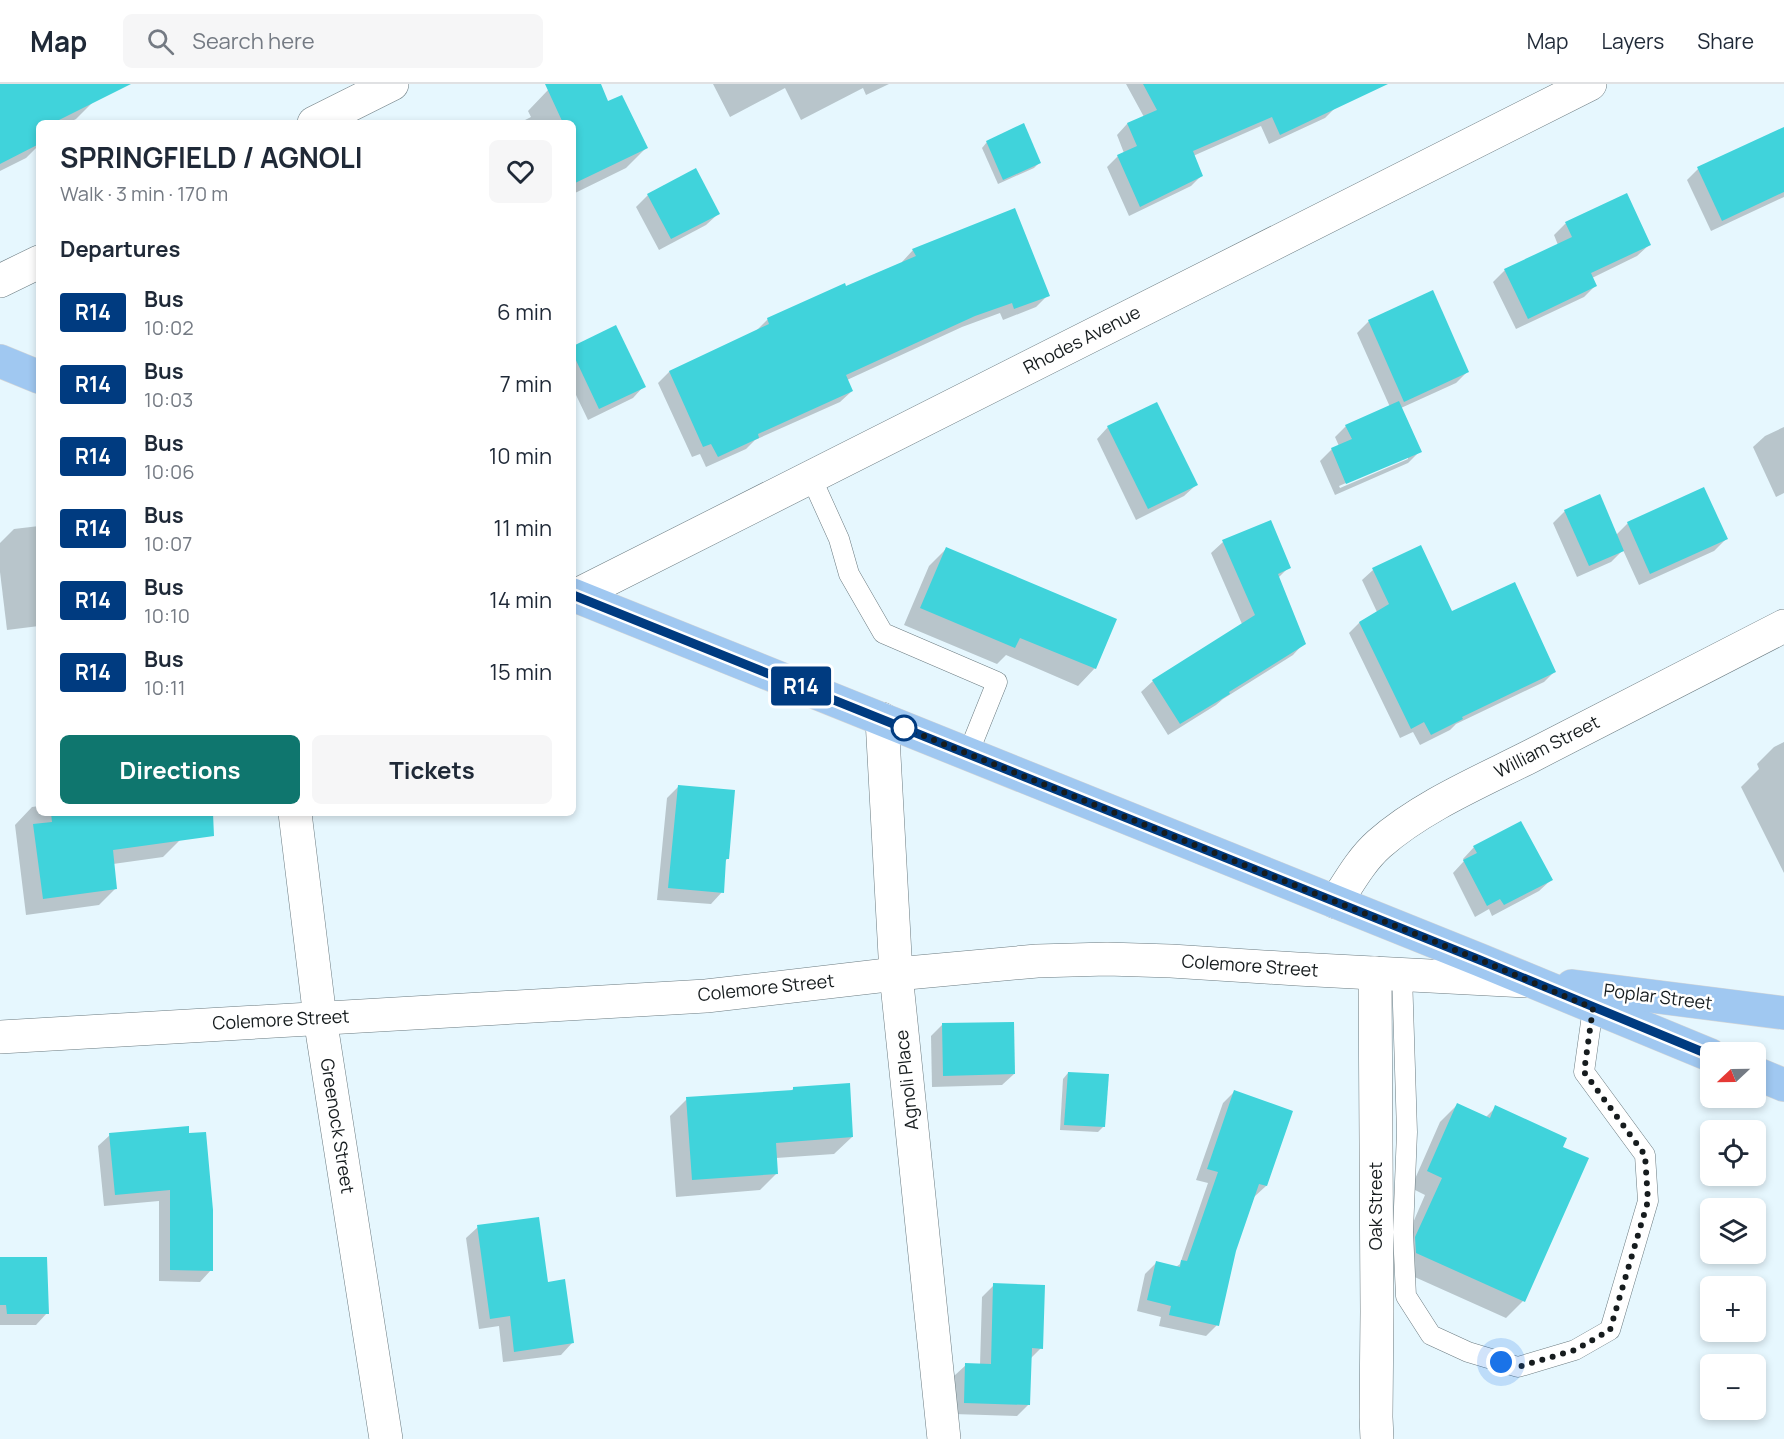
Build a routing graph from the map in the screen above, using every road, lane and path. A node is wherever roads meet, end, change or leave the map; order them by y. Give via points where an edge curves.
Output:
1 (392, 84) edge
2 (1590, 84) edge
3 (320, 120) edge
4 (36, 263) edge
5 (0, 281) edge
6 (0, 361) edge
7 (36, 376) edge
8 (811, 477) junction
9 (576, 594) edge
10 (576, 596) edge
11 (1784, 626) edge
12 (882, 719) junction
13 (968, 754) junction
14 (295, 816) edge
15 (1336, 902) junction
16 (896, 974) junction
17 (1388, 974) junction
18 (1531, 981) junction
19 (1593, 1008) junction
20 (1784, 1014) edge
21 (320, 1017) junction
22 (0, 1037) edge
23 (1700, 1051) edge
24 (1766, 1078) edge
25 (1784, 1085) edge
26 (386, 1439) edge
27 (944, 1439) edge
28 (1377, 1439) edge

1 - 3 street
2 - 8 street, Rhodes Avenue
4 - 5 street
6 - 7 main road
8 - 9 street, Rhodes Avenue
8 - 13 lane via 839,539 849,574 883,633 997,682
10 - 12 main road
11 - 15 street, William Street via 1407,823 1367,856
12 - 13 main road
12 - 16 street, Agnoli Place
13 - 15 main road
14 - 21 street, Greenock Street
15 - 18 main road
16 - 17 street, Colemore Street via 1036,961 1107,959
16 - 21 street, Colemore Street via 706,996
16 - 27 street, Agnoli Place
17 - 18 street, Colemore Street
17 - 19 lane via 1407,1132 1403,1232 1406,1296 1431,1335 1468,1352 1518,1367 1575,1350 1610,1330 1648,1201 1645,1155 1584,1072
17 - 28 street, Oak Street via 1377,1300
18 - 19 main road
18 - 20 main road, Poplar Street
19 - 23 main road
21 - 22 street, Colemore Street
21 - 26 street, Greenock Street
24 - 25 main road

